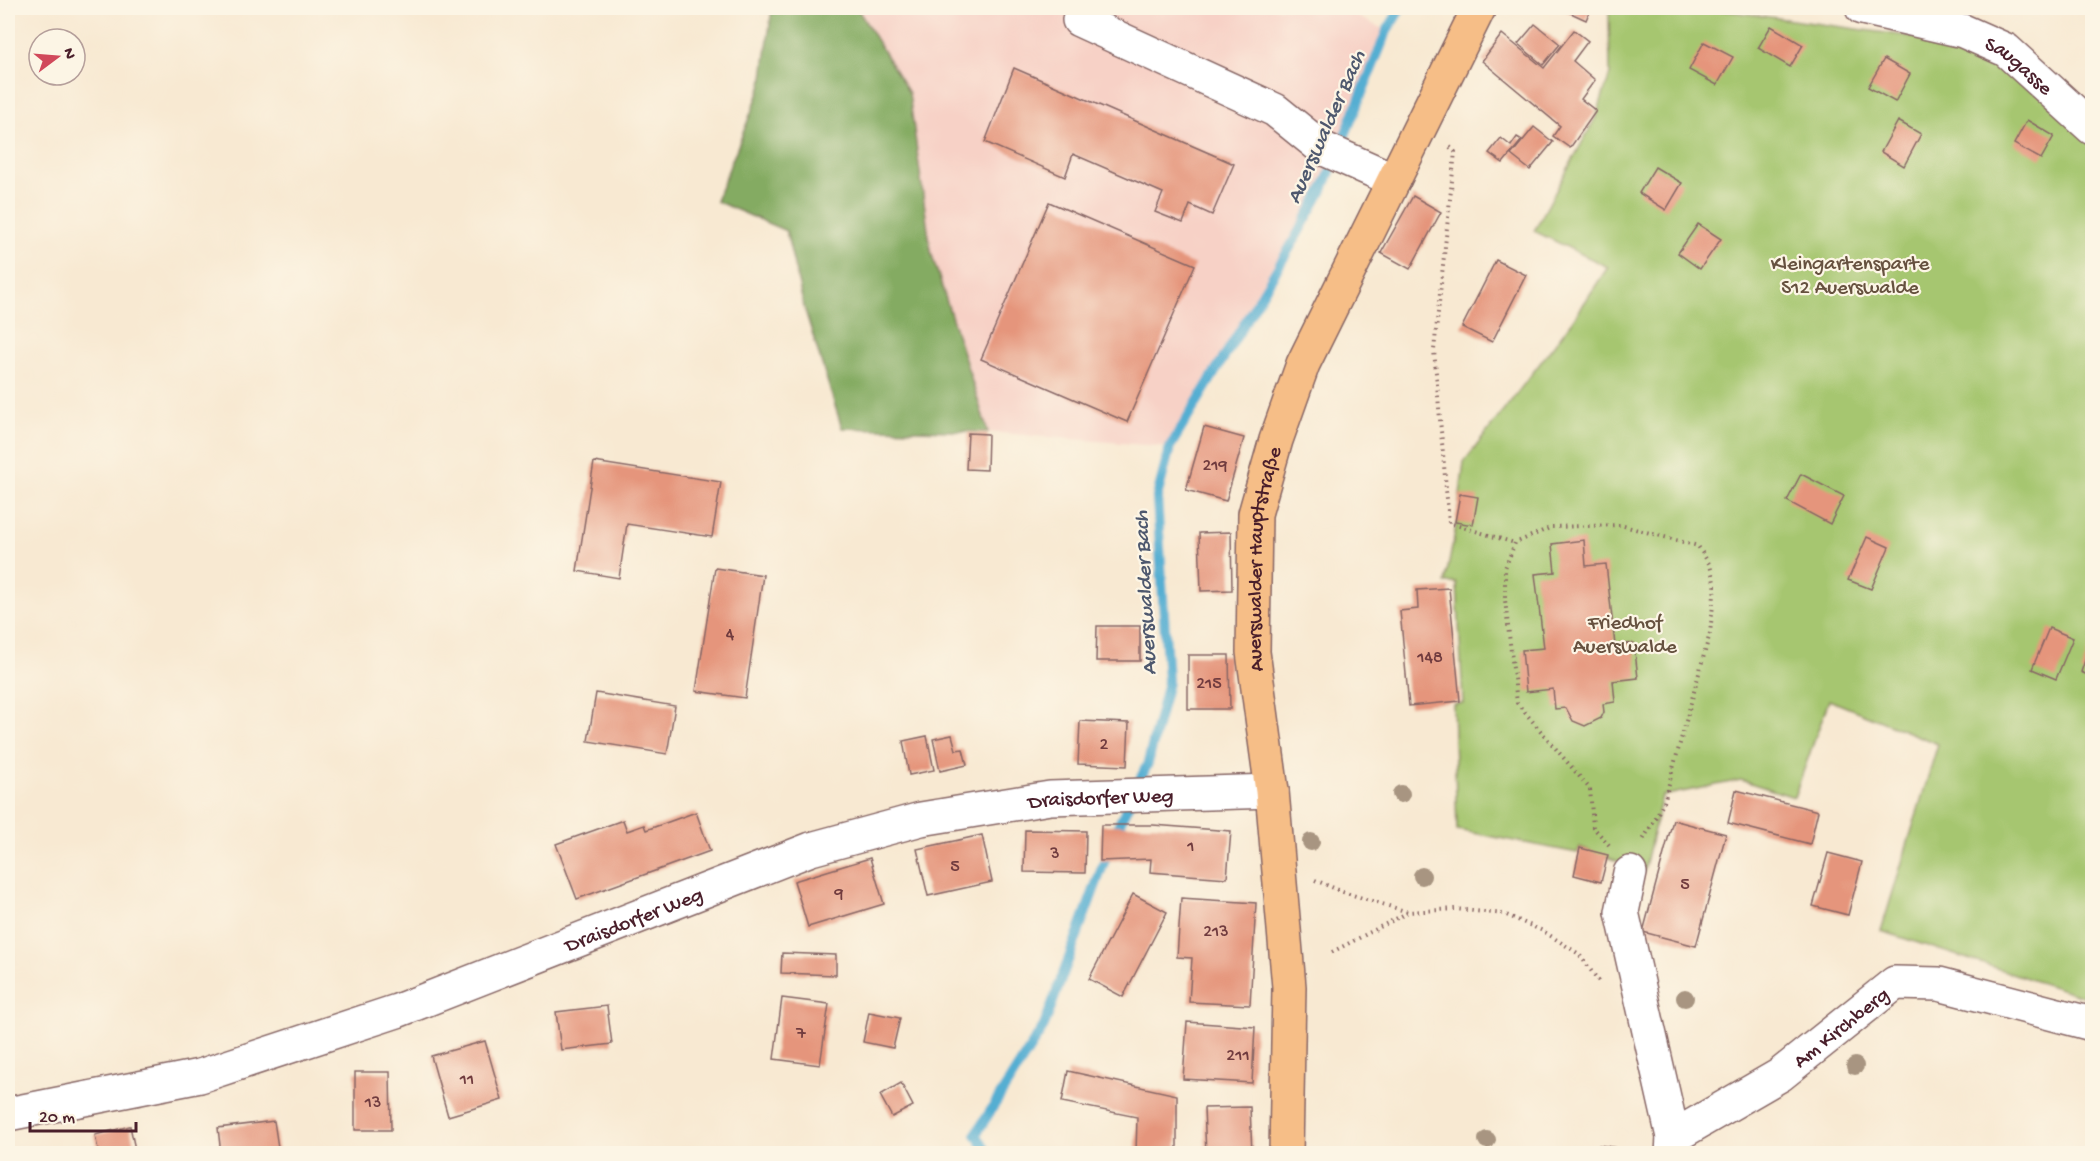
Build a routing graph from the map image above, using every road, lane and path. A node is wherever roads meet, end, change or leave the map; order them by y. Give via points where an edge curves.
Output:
1 (1479, 8) edge
2 (1862, 8) edge
3 (1079, 20) dead end
4 (1424, 118) junction
5 (2092, 128) edge
6 (1394, 180) junction
7 (1515, 543) junction
8 (1272, 792) junction
9 (1632, 864) junction
10 (1280, 865) junction
11 (1408, 912) junction
12 (1332, 951) dead end
13 (1607, 992) dead end
14 (2092, 1023) edge
15 (8, 1114) edge
16 (1673, 1145) edge
17 (1286, 1154) edge

1 - 4 main road, Auerswalder Hauptstraße
2 - 5 street, Saugasse via 1963,31 2006,50
3 - 6 street via 1275,110 1322,148
4 - 6 main road, Auerswalder Hauptstraße
4 - 7 path via 1455,152 1434,350 1449,523
6 - 8 main road, Auerswalder Hauptstraße via 1303,364 1275,440 1255,514 1253,652
7 - 9 path via 1505,568 1505,600 1517,703 1590,789 1593,827
7 - 9 path via 1552,527 1620,525 1698,546 1710,565 1715,586 1710,633 1664,802
8 - 10 main road, Auerswalder Hauptstraße
8 - 15 street, Draisdorfer Weg via 1050,798 866,832 811,849 397,1011 200,1076
9 - 16 street, Am Kirchberg via 1622,912
10 - 11 path via 1343,892
10 - 17 main road, Auerswalder Hauptstraße via 1289,987
11 - 12 path
11 - 13 path via 1455,909 1504,914 1543,931 1579,954
14 - 16 street, Am Kirchberg via 1939,984 1895,983 1780,1075

